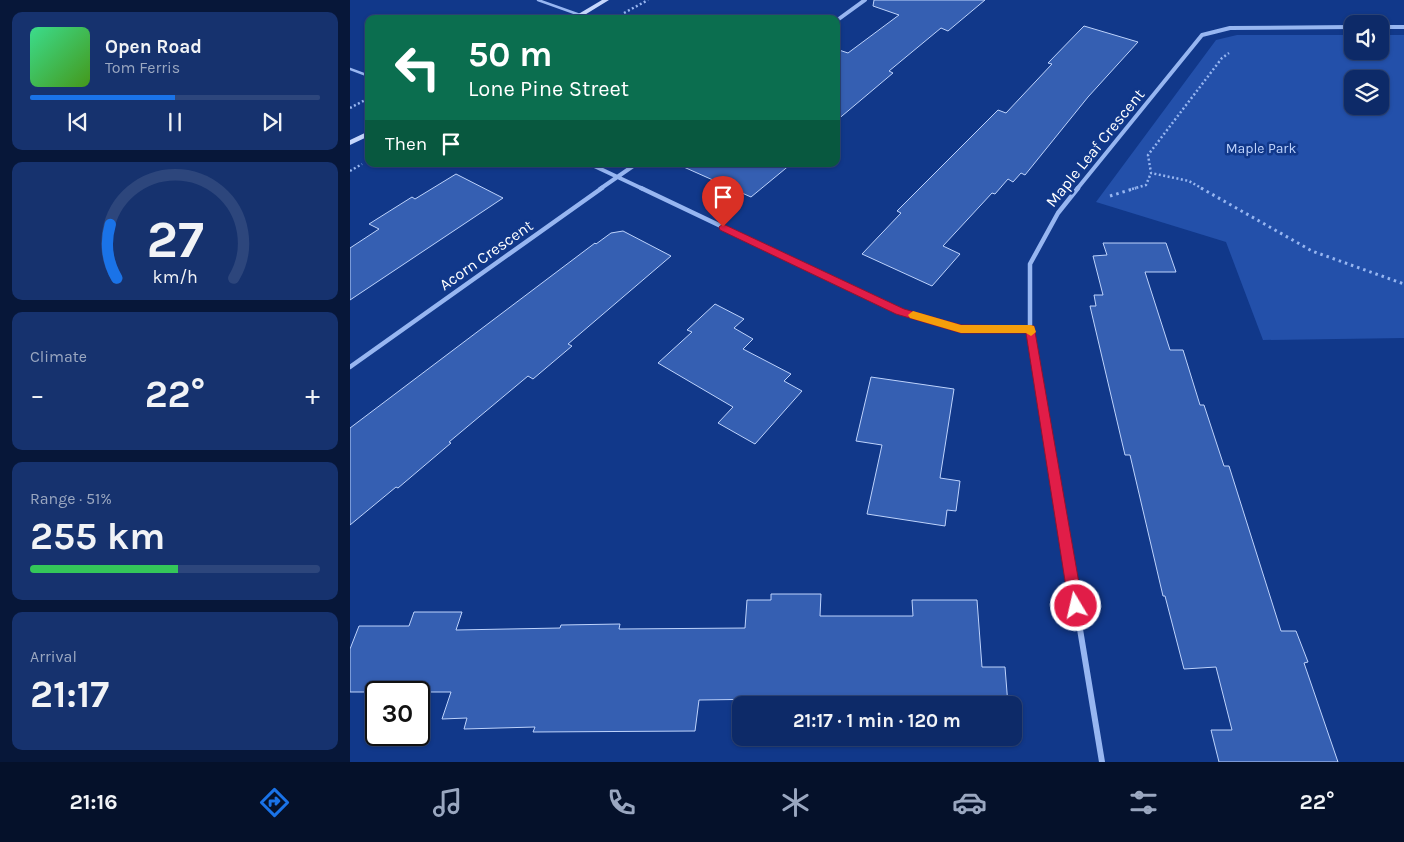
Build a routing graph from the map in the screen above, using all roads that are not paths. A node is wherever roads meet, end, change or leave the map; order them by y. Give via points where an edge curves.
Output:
1 (538, 0) edge
2 (606, 0) edge
3 (865, 0) edge
4 (572, 15) edge
5 (580, 15) edge
6 (840, 18) edge
7 (1344, 27) edge
8 (1389, 27) edge
9 (1404, 27) edge
10 (350, 69) edge
11 (365, 75) edge
12 (365, 135) edge
13 (350, 143) edge
14 (596, 167) edge
15 (632, 167) edge
16 (617, 177) junction
17 (1030, 329) junction
18 (350, 367) edge
19 (1102, 762) edge

1 - 4 lane
2 - 5 main road
3 - 6 street
7 - 17 street, Maple Leaf Crescent via 1230,28 1202,36 1058,213 1030,264
8 - 9 street
10 - 11 lane
12 - 13 main road
14 - 16 street
15 - 16 street, Acorn Crescent
16 - 17 street via 900,311 961,329
16 - 18 street, Acorn Crescent
17 - 19 street, Maple Leaf Crescent

